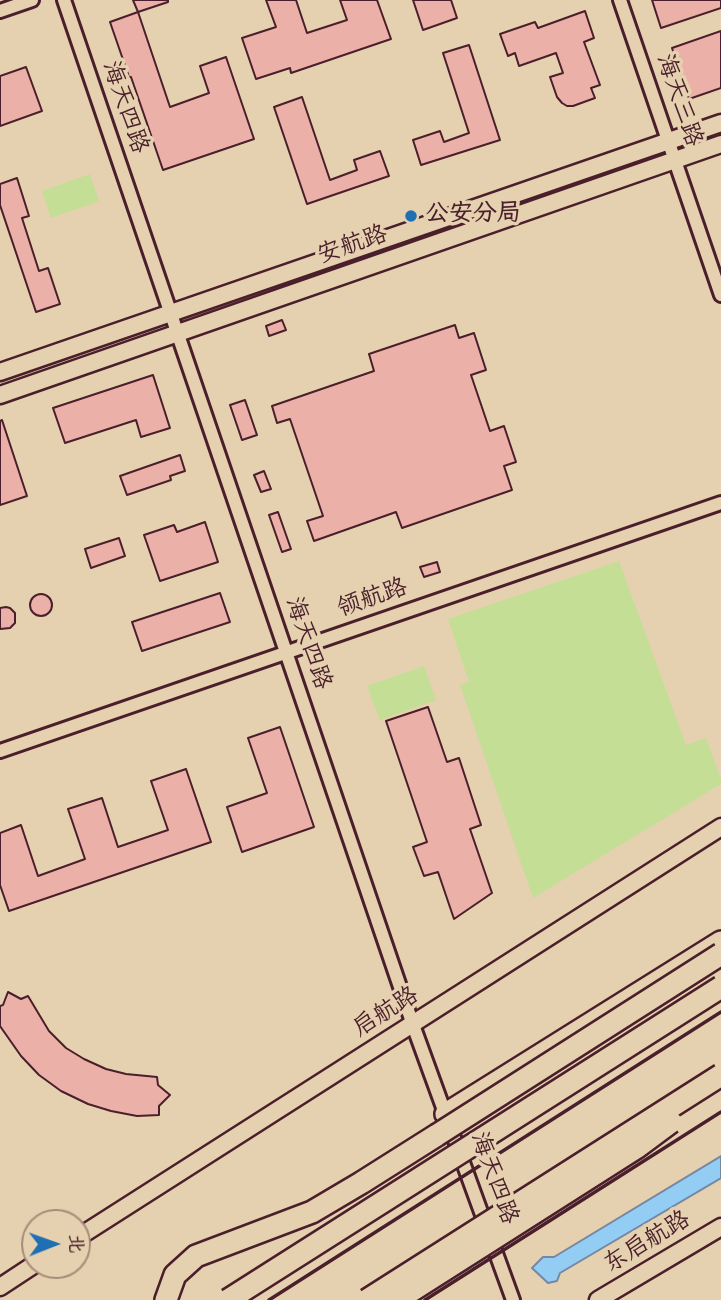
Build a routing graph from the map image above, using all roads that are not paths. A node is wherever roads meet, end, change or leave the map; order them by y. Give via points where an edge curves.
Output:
1 (32, 0) edge
2 (64, 0) edge
3 (620, 0) edge
4 (0, 11) edge
5 (721, 123) edge
6 (668, 141) junction
7 (721, 144) edge
8 (675, 160) junction
9 (721, 295) edge
10 (170, 313) junction
11 (177, 333) junction
12 (0, 372) edge
13 (0, 395) edge
14 (721, 503) edge
15 (286, 651) junction
16 (0, 751) edge
17 (721, 827) edge
18 (721, 942) edge
19 (721, 954) edge
20 (721, 987) edge
21 (413, 1025) junction
22 (721, 1075) edge
23 (721, 1083) edge
24 (446, 1114) junction
25 (721, 1227) edge
26 (91, 1229) edge
27 (21, 1273) edge
28 (0, 1287) edge
29 (166, 1300) edge
30 (229, 1300) edge
31 (367, 1300) edge
32 (397, 1300) edge
33 (513, 1300) edge
34 (598, 1300) edge

1 - 4 street
2 - 10 street, 海天四路
3 - 6 street, 海天三路
5 - 6 street, 安航路
6 - 8 street, 海天三路
6 - 10 street, 安航路
7 - 8 street, 安航路
8 - 9 street, 海天三路
8 - 11 street, 安航路
10 - 11 street, 海天四路
10 - 12 street, 安航路
11 - 13 street, 安航路
11 - 15 street, 海天四路
14 - 15 street, 领航路
15 - 16 street, 领航路
15 - 21 street, 海天四路
17 - 21 street, 启航路
18 - 24 highway
19 - 29 highway, bridge via 312,1212 196,1256 176,1275
20 - 30 highway, bridge
21 - 24 street, 海天四路
21 - 26 street, 启航路
22 - 31 highway, bridge
23 - 32 highway, bridge via 636,1148
24 - 33 street, 海天四路
25 - 34 street, 东启航路
27 - 28 street

